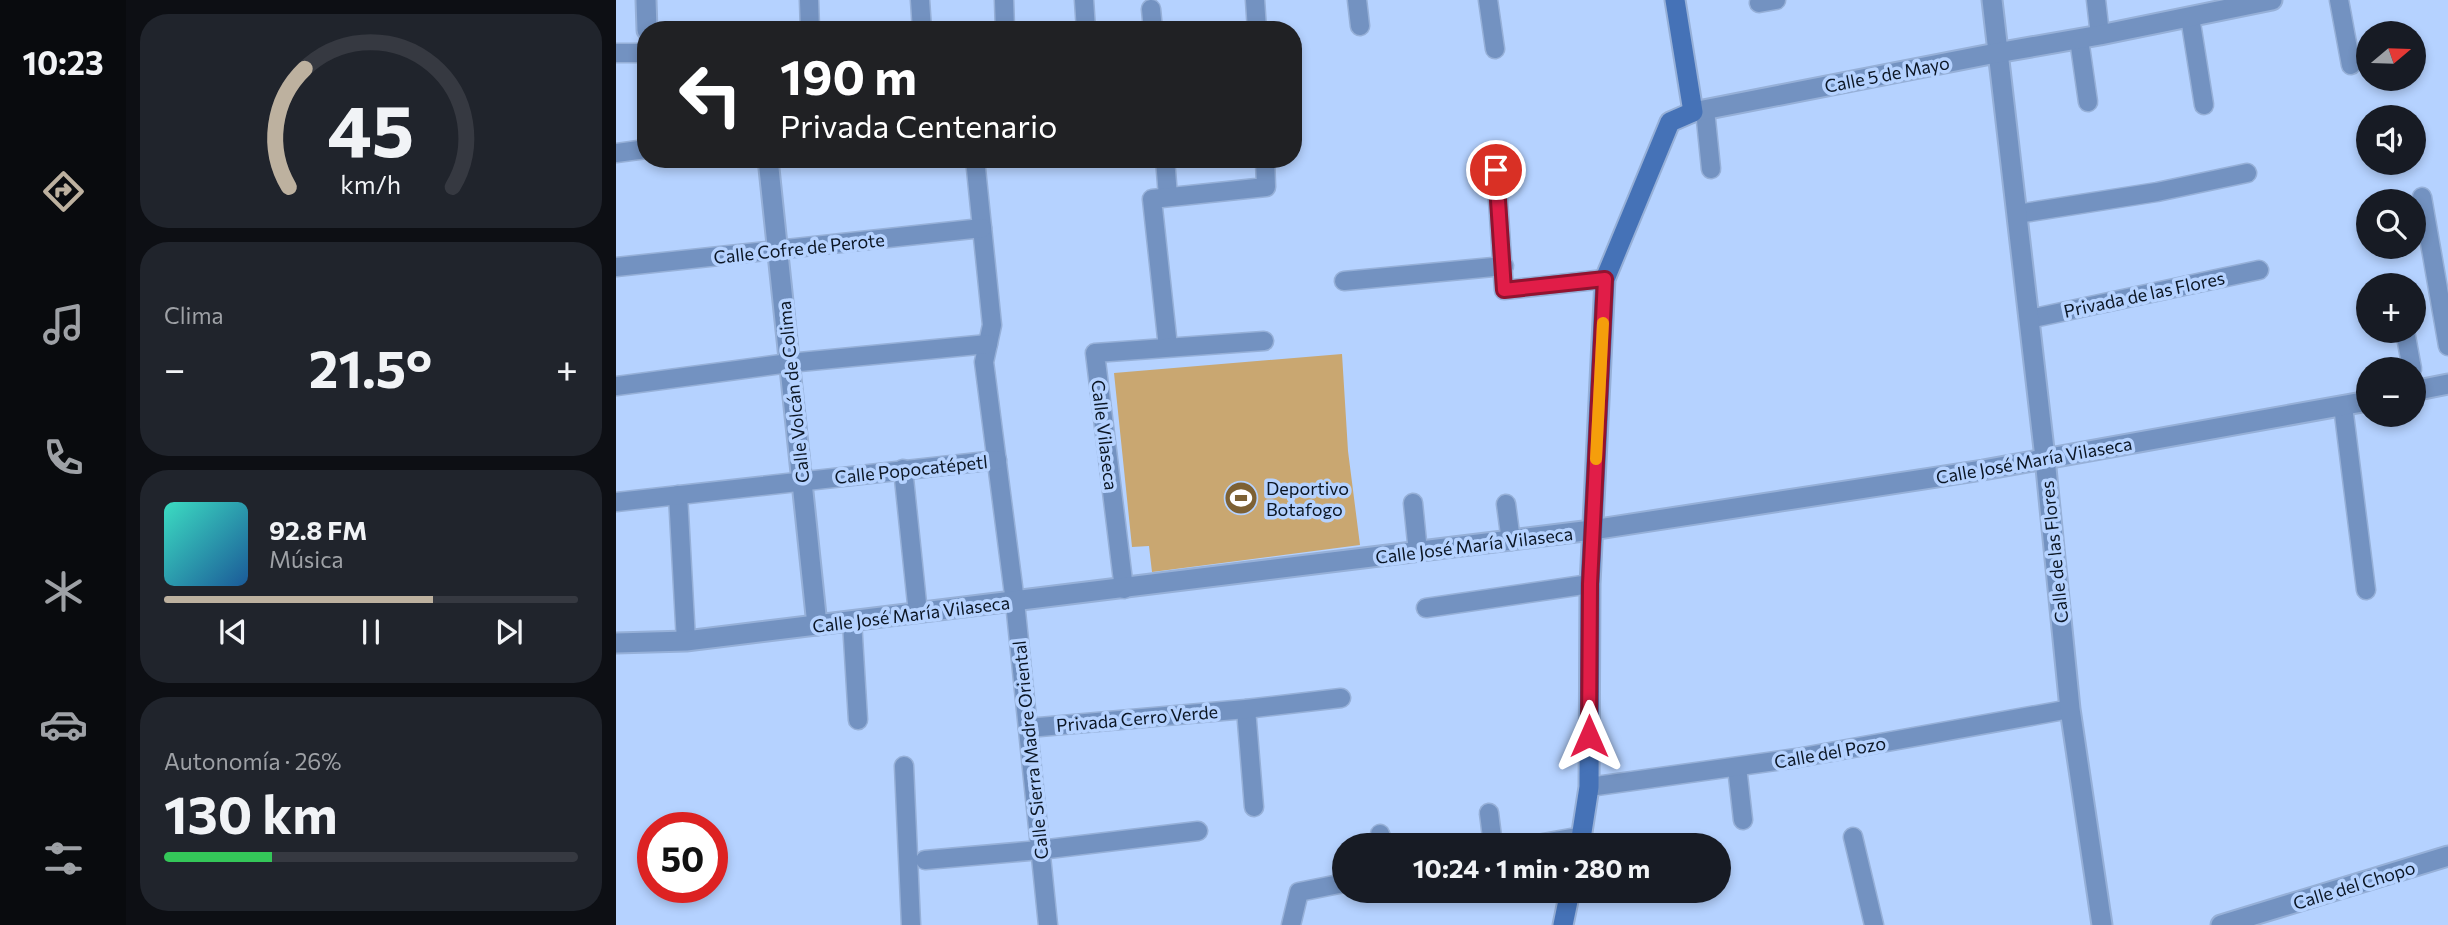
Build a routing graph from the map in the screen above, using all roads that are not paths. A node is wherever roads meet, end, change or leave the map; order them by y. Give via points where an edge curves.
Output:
1 (646, 0) edge
2 (809, 0) edge
3 (920, 0) edge
4 (1004, 0) edge
5 (1084, 0) edge
6 (1255, 0) edge
7 (1357, 0) edge
8 (1488, 0) edge
9 (1675, 0) edge
10 (1992, 0) edge
11 (2096, 0) edge
12 (2268, 0) edge
13 (2339, 0) edge
14 (1151, 9) dead end
15 (2190, 17) junction
16 (647, 21) edge
17 (810, 21) edge
18 (921, 21) edge
19 (1005, 21) edge
20 (1085, 21) edge
21 (1152, 21) edge
22 (1256, 21) edge
23 (1360, 26) dead end
24 (2100, 35) junction
25 (2079, 39) junction
26 (1495, 50) dead end
27 (616, 53) edge
28 (637, 53) edge
29 (1998, 53) junction
30 (2351, 65) dead end
31 (2088, 102) dead end
32 (2204, 105) dead end
33 (1699, 111) junction
34 (637, 150) edge
35 (616, 153) edge
36 (769, 168) edge
37 (976, 168) edge
38 (1166, 168) edge
39 (1265, 168) edge
40 (1711, 169) dead end
41 (1496, 170) dead end
42 (2247, 173) dead end
43 (1168, 196) junction
44 (2017, 214) junction
45 (2426, 220) edge
46 (982, 228) junction
47 (779, 250) junction
48 (1504, 266) junction
49 (616, 267) edge
50 (2259, 270) dead end
51 (1605, 279) junction
52 (1344, 281) dead end
53 (2029, 319) junction
54 (1264, 341) dead end
55 (988, 344) junction
56 (2448, 346) edge
57 (1168, 347) junction
58 (789, 363) junction
59 (2448, 384) edge
60 (2426, 385) edge
61 (616, 386) edge
62 (2356, 403) edge
63 (2343, 406) junction
64 (2045, 458) junction
65 (997, 460) junction
66 (903, 470) junction
67 (802, 480) junction
68 (678, 495) junction
69 (616, 502) edge
70 (1413, 503) dead end
71 (1506, 504) dead end
72 (1592, 530) junction
73 (1511, 541) junction
74 (1418, 552) junction
75 (1590, 584) junction
76 (1124, 589) junction
77 (2365, 590) dead end
78 (1015, 601) junction
79 (1426, 608) dead end
80 (918, 613) junction
81 (852, 621) junction
82 (817, 625) junction
83 (687, 641) junction
84 (616, 643) edge
85 (1340, 698) dead end
86 (1246, 709) junction
87 (2070, 709) junction
88 (858, 720) dead end
89 (1028, 728) junction
90 (904, 766) dead end
91 (1737, 766) junction
92 (1589, 787) junction
93 (1254, 807) dead end
94 (1489, 813) dead end
95 (1743, 820) dead end
96 (1198, 831) dead end
97 (1492, 833) edge
98 (1582, 833) edge
99 (1853, 837) dead end
100 (1040, 850) junction
101 (2448, 856) edge
102 (925, 860) dead end
103 (1332, 885) edge
104 (1568, 903) edge
105 (911, 925) edge
106 (1048, 925) edge
107 (1291, 925) edge
108 (1563, 925) edge
109 (1874, 925) edge
110 (2102, 925) edge
111 (2221, 925) edge

1 - 16 street
2 - 17 street
3 - 18 street
4 - 19 street
5 - 20 street
6 - 22 street
7 - 23 street
8 - 26 street
9 - 33 main road
10 - 29 street, Calle de las Flores
11 - 24 street
12 - 15 street, Calle 5 de Mayo
13 - 30 street
14 - 21 street
15 - 24 street, Calle 5 de Mayo
15 - 32 street
24 - 25 street, Calle 5 de Mayo
25 - 29 street, Calle 5 de Mayo
25 - 31 street
27 - 28 street
29 - 33 street, Calle 5 de Mayo
29 - 44 street, Calle de las Flores
33 - 40 street
33 - 51 main road, Calle 5 de Mayo via 1670,122
34 - 35 street
36 - 47 street, Calle Volcán de Colima
37 - 46 street, Calle Sierra Madre Oriental
38 - 43 street
39 - 43 street via 1266,187
41 - 48 street
42 - 44 street
43 - 57 street via 1152,199
44 - 53 street, Calle de las Flores
45 - 56 street
46 - 47 street, Calle Cofre de Perote
46 - 55 street, Calle Sierra Madre Oriental via 992,325
47 - 49 street, Calle Cofre de Perote
47 - 58 street, Calle Volcán de Colima
48 - 51 street via 1504,290
48 - 52 street
50 - 53 street, Privada de las Flores
51 - 72 main road, Calle 5 de Mayo
53 - 64 street, Calle de las Flores
54 - 57 street, Calle Vilaseca
55 - 58 street
55 - 65 street, Calle Sierra Madre Oriental via 984,362
57 - 76 street, Calle Vilaseca via 1095,353
58 - 61 street
58 - 67 street, Calle Volcán de Colima
59 - 60 street
62 - 63 street, Calle José María Vilaseca
63 - 64 street, Calle José María Vilaseca
63 - 77 street
64 - 72 street, Calle José María Vilaseca
64 - 87 street, Calle de las Flores
65 - 66 street, Calle Popocatépetl
65 - 78 street, Calle Sierra Madre Oriental
66 - 67 street, Calle Popocatépetl
66 - 80 street
67 - 68 street, Calle Popocatépetl
67 - 82 street, Calle Volcán de Colima
68 - 69 street, Calle Popocatépetl
68 - 83 street
70 - 74 street
71 - 73 street
72 - 73 street, Calle José María Vilaseca
72 - 75 main road, Calle 5 de Mayo
73 - 74 street, Calle José María Vilaseca
74 - 76 street, Calle José María Vilaseca
75 - 79 street
75 - 92 main road, Calle 5 de Mayo
76 - 78 street, Calle José María Vilaseca
78 - 80 street, Calle José María Vilaseca
78 - 89 street, Calle Sierra Madre Oriental
80 - 81 street, Calle José María Vilaseca
81 - 82 street, Calle José María Vilaseca
81 - 88 street
82 - 83 street, Calle José María Vilaseca
83 - 84 street, Calle José María Vilaseca
85 - 86 street, Privada Cerro Verde
86 - 89 street, Privada Cerro Verde
86 - 93 street
87 - 91 street, Calle del Pozo
87 - 110 street, Calle de las Flores
89 - 100 street, Calle Sierra Madre Oriental
90 - 105 street
91 - 92 street, Calle del Pozo
91 - 95 street
92 - 98 main road, Calle 5 de Mayo
94 - 97 street
96 - 100 street
99 - 109 street
100 - 102 street
100 - 106 street, Calle Sierra Madre Oriental
101 - 111 street, Calle del Chopo
103 - 107 street via 1299,892
104 - 108 main road

